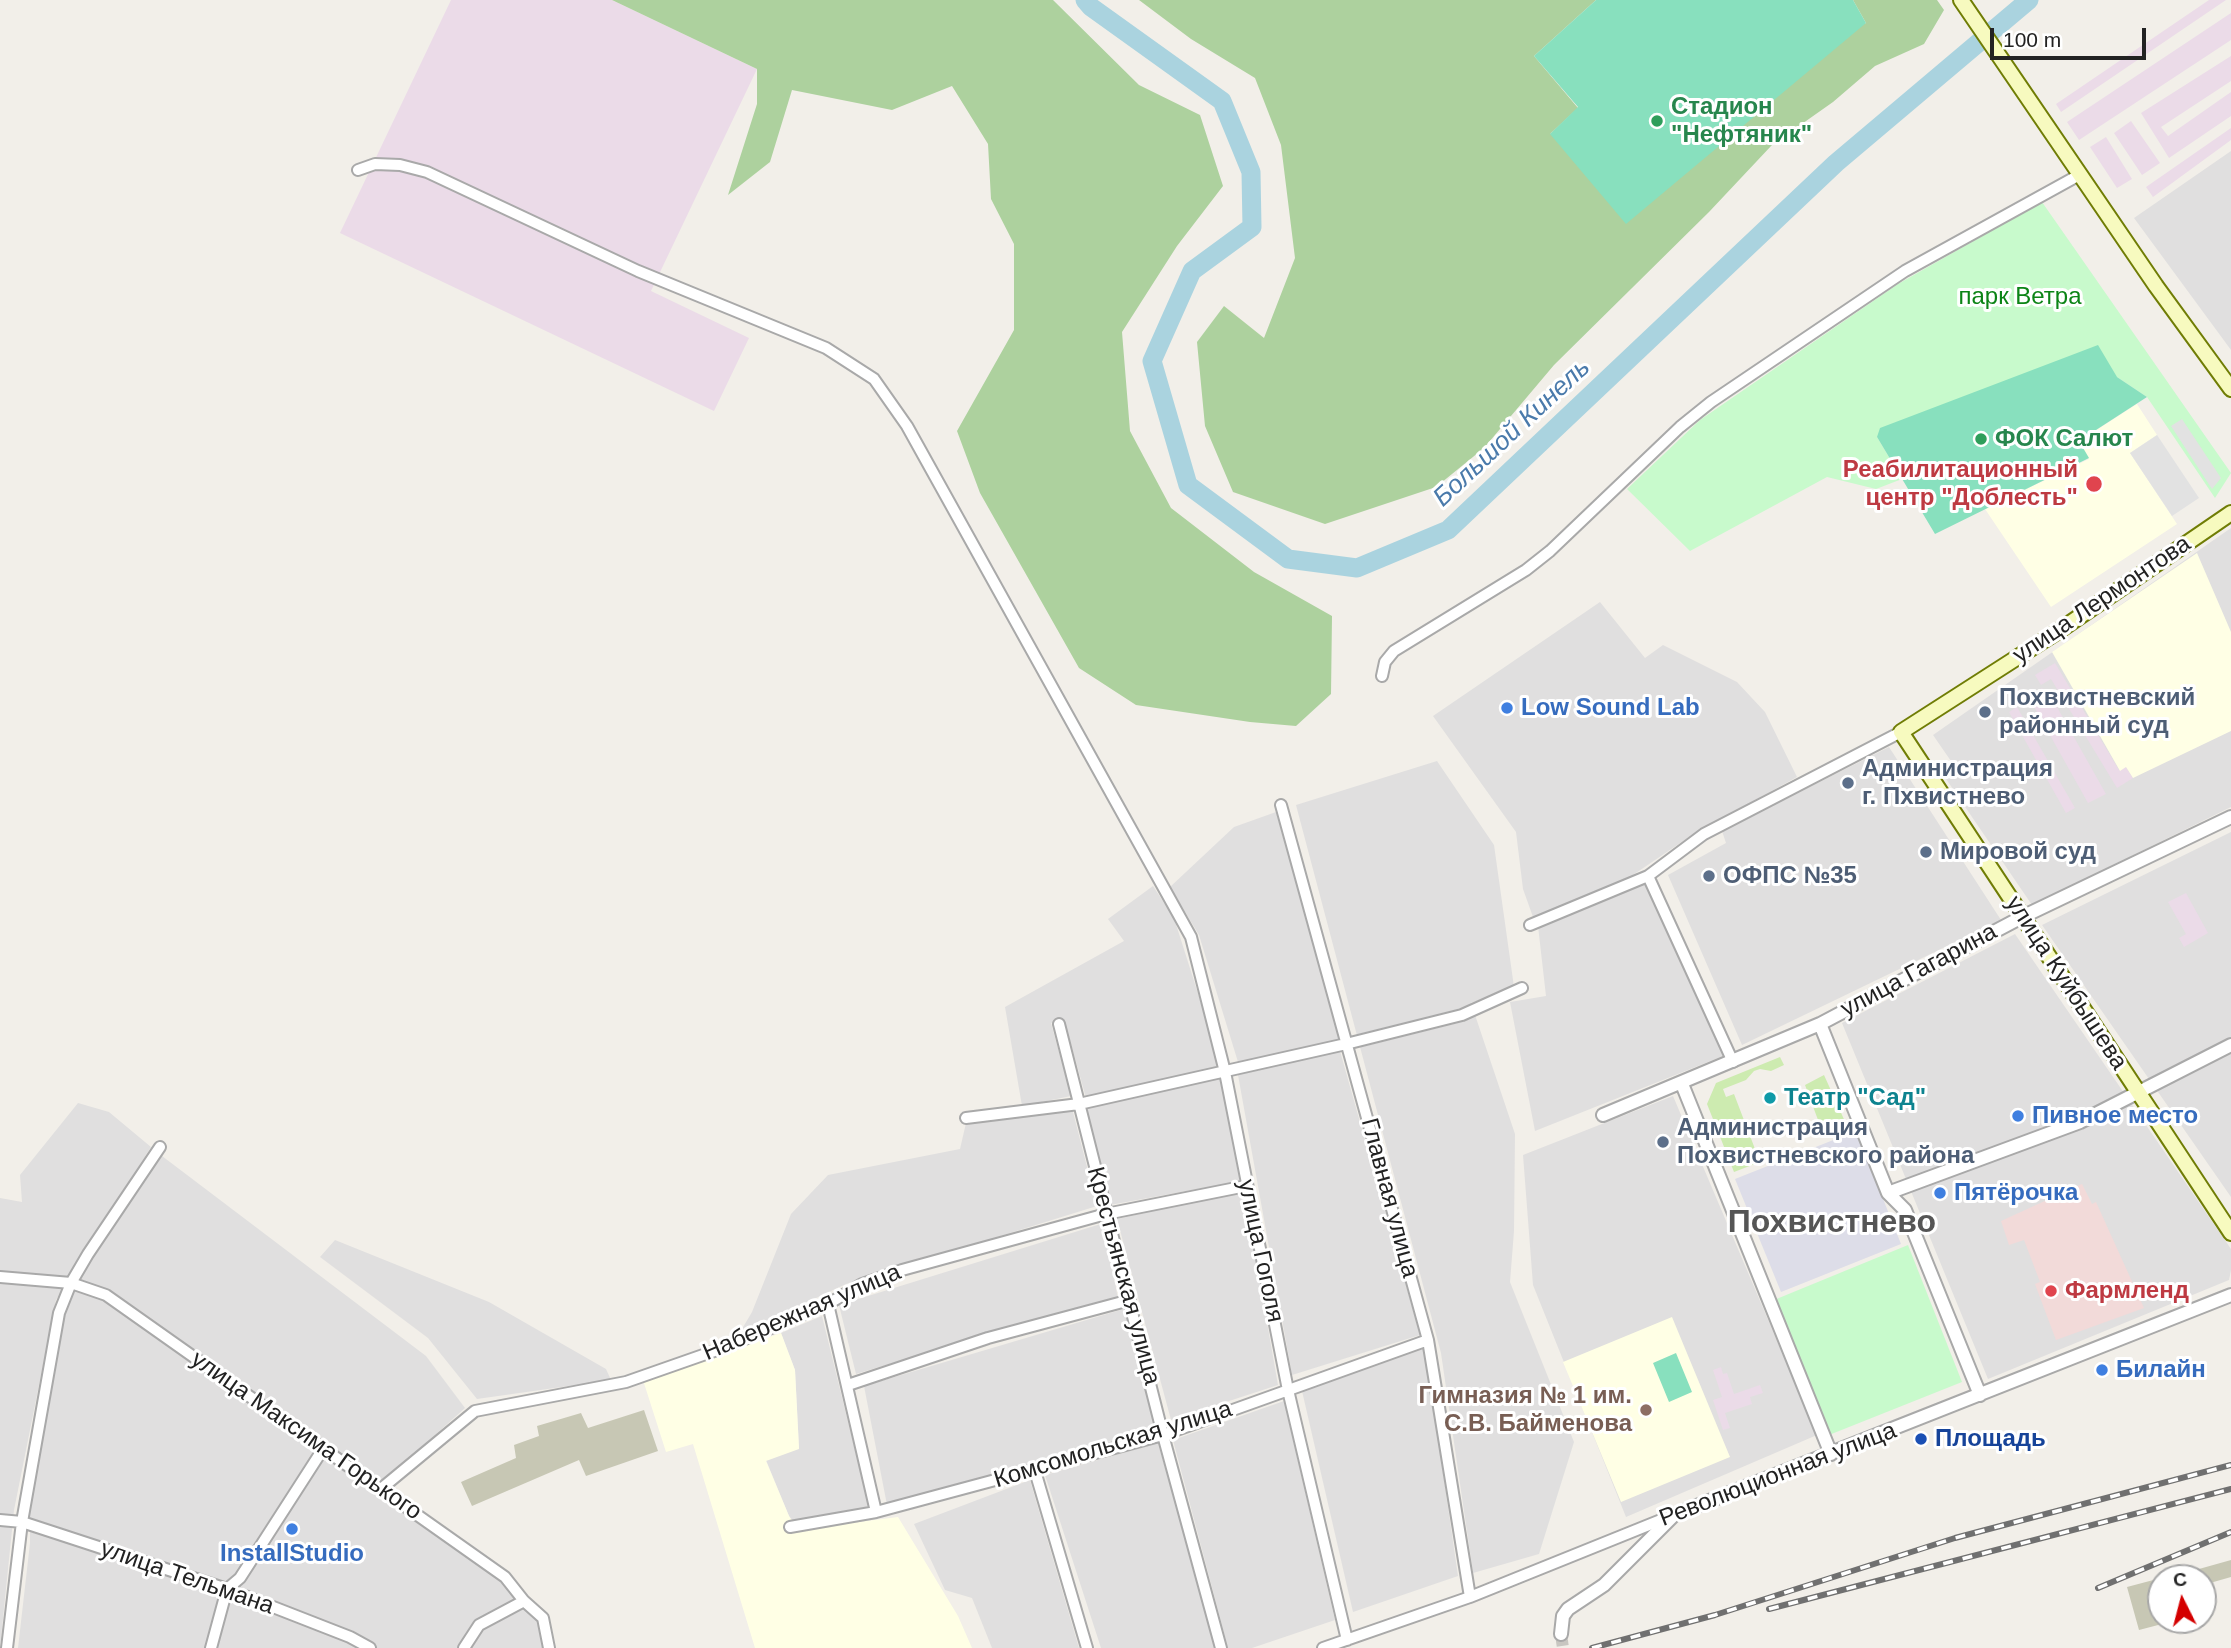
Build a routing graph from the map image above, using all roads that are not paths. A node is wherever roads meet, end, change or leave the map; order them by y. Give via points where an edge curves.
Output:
1 (1961, 0) edge
2 (358, 170) dead end
3 (2081, 174) junction
4 (2231, 389) edge
5 (2231, 513) edge
6 (1382, 676) dead end
7 (1901, 732) junction
8 (1281, 805) dead end
9 (2231, 817) edge
10 (1648, 876) junction
11 (2022, 917) junction
12 (1530, 925) dead end
13 (1522, 988) dead end
14 (1059, 1024) dead end
15 (1820, 1024) junction
16 (1346, 1044) junction
17 (2231, 1045) edge
18 (1733, 1062) junction
19 (1224, 1072) junction
20 (1682, 1083) junction
21 (2138, 1093) junction
22 (1079, 1104) junction
23 (1603, 1115) dead end
24 (966, 1118) dead end
25 (160, 1147) dead end
26 (1246, 1186) junction
27 (1888, 1194) junction
28 (1106, 1214) junction
29 (2231, 1233) edge
30 (0, 1277) edge
31 (71, 1283) junction
32 (2231, 1295) edge
33 (1130, 1300) junction
34 (828, 1304) junction
35 (1428, 1340) junction
36 (848, 1385) junction
37 (1289, 1390) junction
38 (1980, 1395) junction
39 (1163, 1435) junction
40 (323, 1448) junction
41 (1831, 1454) junction
42 (1035, 1471) junction
43 (382, 1488) junction
44 (876, 1512) junction
45 (1674, 1515) junction
46 (0, 1520) edge
47 (22, 1522) junction
48 (790, 1527) dead end
49 (228, 1589) junction
50 (1470, 1597) junction
51 (524, 1601) junction
52 (1561, 1634) tunnel mouth
53 (1346, 1640) junction
54 (349, 1642) edge
55 (7, 1648) edge
56 (211, 1648) edge
57 (370, 1648) edge
58 (464, 1648) edge
59 (549, 1648) edge
60 (1087, 1648) edge
61 (1221, 1648) edge
62 (1323, 1648) edge

1 - 3 main road
2 - 19 street, улица Гоголя via 375,164 426,172 638,271 826,348 874,379 907,426 1191,937
3 - 4 main road
3 - 6 street via 1905,271 1712,402 1550,551 1394,651
5 - 7 main road, улица Лермонтова via 2060,631
7 - 10 street, улица Лермонтова via 1704,834
7 - 11 main road, улица Куйбышева
8 - 16 street, Главная улица
9 - 11 street, улица Гагарина
10 - 12 street, улица Лермонтова
10 - 18 street
11 - 15 street, улица Гагарина
11 - 21 main road, улица Куйбышева
13 - 16 street via 1462,1015
14 - 22 street, Крестьянская улица
15 - 18 street, улица Гагарина
15 - 27 street
16 - 19 street
16 - 35 street, Главная улица
17 - 21 street
18 - 20 street, улица Гагарина
19 - 22 street
19 - 26 street, улица Гоголя
20 - 23 street, улица Гагарина
20 - 41 street
21 - 27 street via 2080,1122
21 - 29 main road, улица Куйбышева
22 - 24 street
22 - 28 street, Крестьянская улица
25 - 31 street
26 - 28 street, Набережная улица
26 - 37 street, улица Гоголя
27 - 38 street via 1905,1210
28 - 33 street, Крестьянская улица
28 - 34 street, Набережная улица via 902,1270 862,1284
30 - 31 street, улица Максима Горького
31 - 40 street, улица Максима Горького via 106,1295
31 - 47 street via 59,1313
32 - 38 street, Революционная улица
33 - 36 street via 988,1338
33 - 39 street, Крестьянская улица
34 - 36 street
34 - 43 street, Набережная улица via 626,1382 475,1411
35 - 37 street, Комсомольская улица
35 - 50 street, Главная улица
36 - 44 street
37 - 39 street, Комсомольская улица
37 - 53 street, улица Гоголя
38 - 41 street, Революционная улица
39 - 42 street, Комсомольская улица
39 - 61 street, Крестьянская улица
40 - 43 street, улица Максима Горького
40 - 49 street via 240,1578
41 - 45 street, Революционная улица
42 - 44 street, Комсомольская улица
42 - 60 street
43 - 51 street, улица Максима Горького via 505,1577
44 - 48 street, Комсомольская улица
45 - 50 street, Революционная улица
45 - 52 street via 1604,1585 1567,1609
46 - 47 street, улица Тельмана
47 - 49 street, улица Тельмана
47 - 55 street
49 - 54 street, улица Тельмана
49 - 56 street
50 - 53 street, Революционная улица
51 - 58 street via 479,1625
51 - 59 street, улица Максима Горького via 543,1618
53 - 62 street, Революционная улица
54 - 57 street, улица Тельмана

